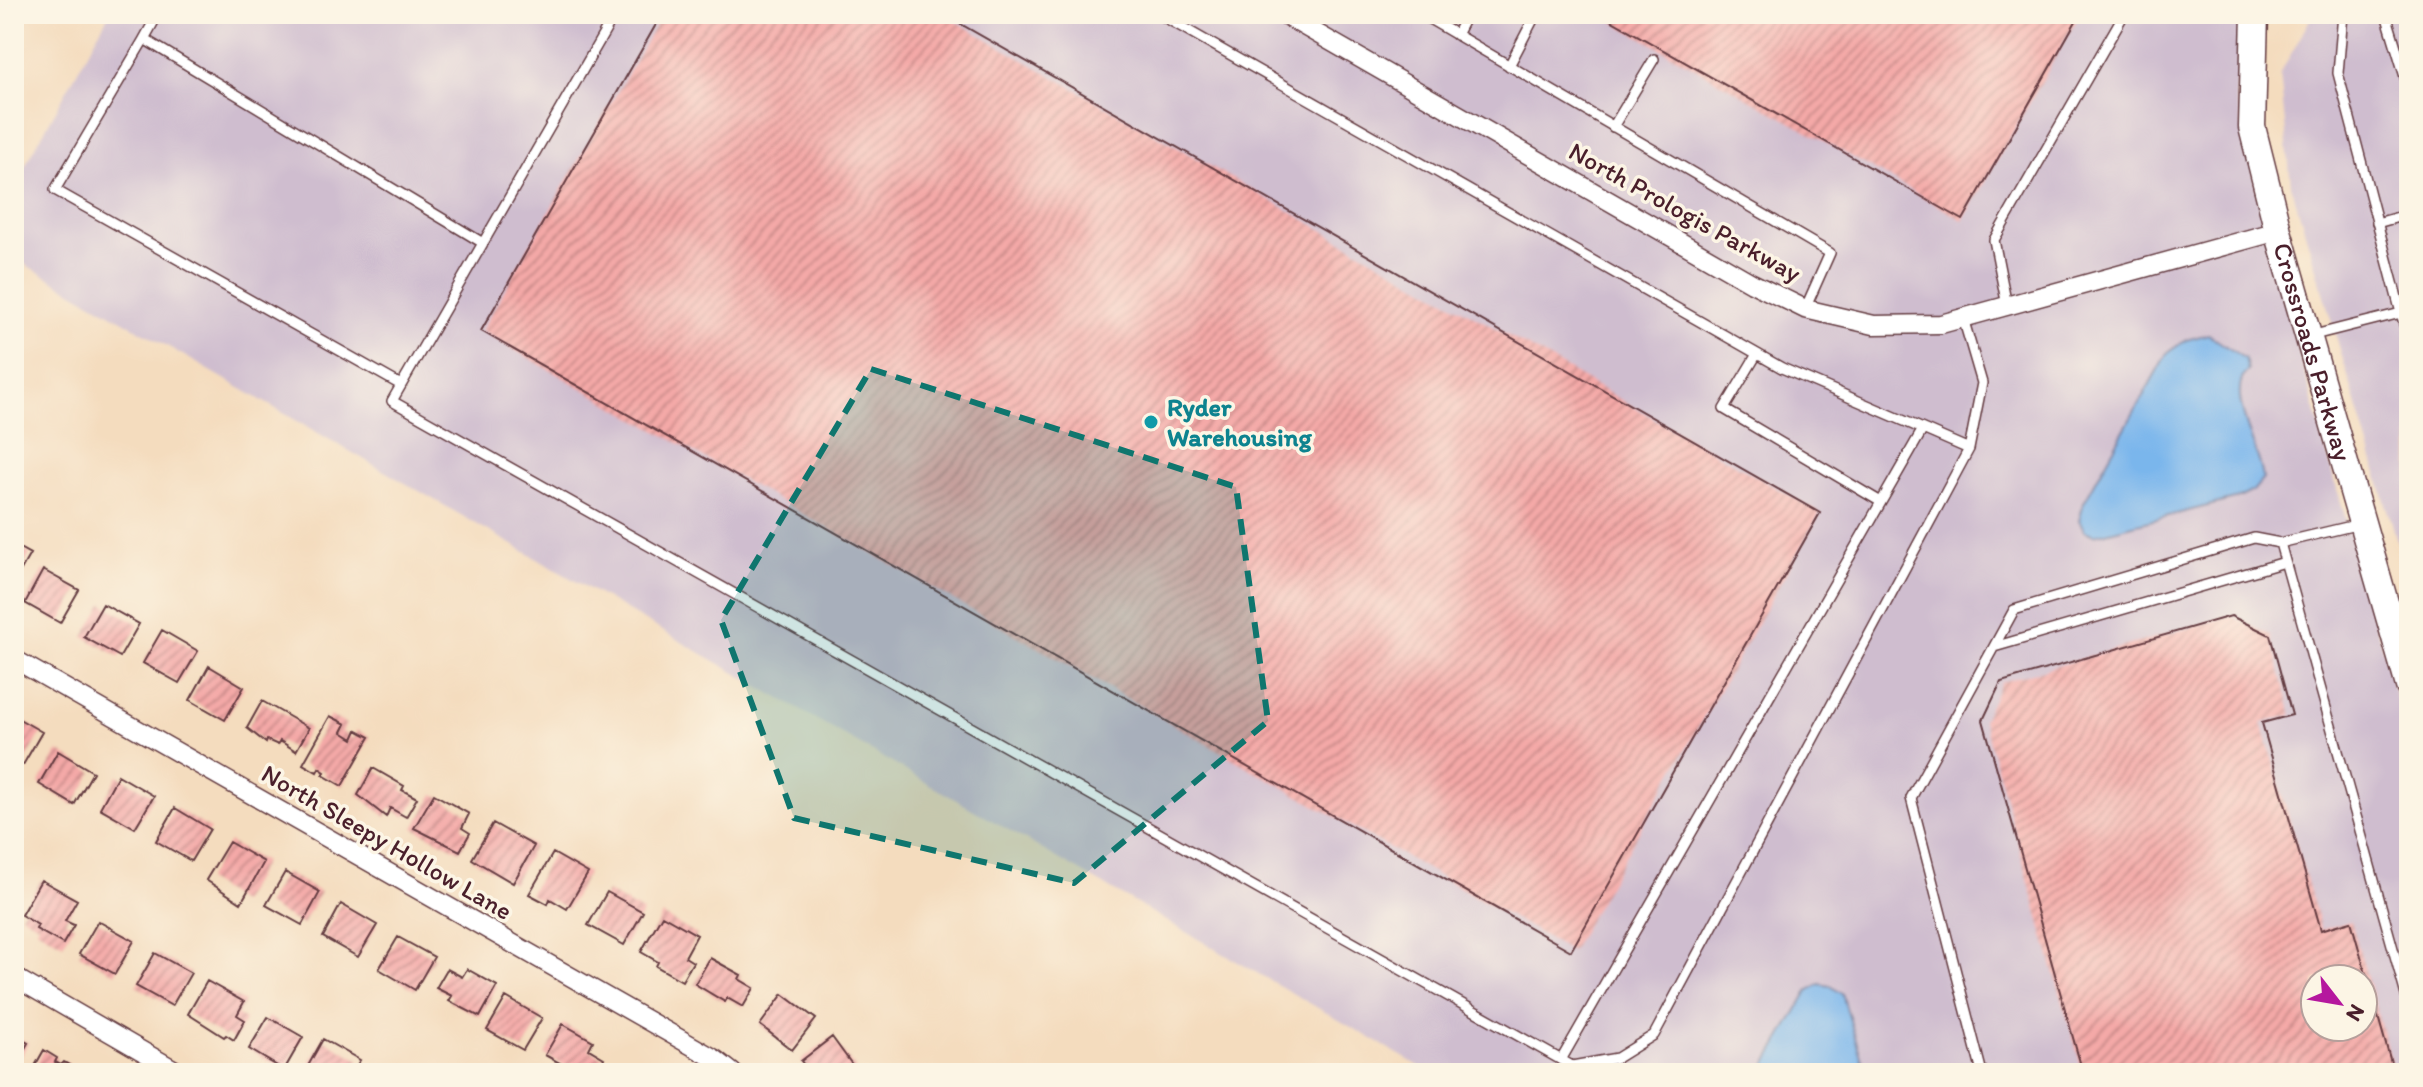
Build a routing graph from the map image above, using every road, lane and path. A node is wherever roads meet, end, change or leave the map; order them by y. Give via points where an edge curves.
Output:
1 (158, 14) edge
2 (615, 14) edge
3 (1159, 14) edge
4 (1183, 14) edge
5 (1283, 14) edge
6 (1421, 14) edge
7 (1467, 14) edge
8 (1536, 14) edge
9 (2124, 14) edge
10 (2255, 14) edge
11 (2343, 14) edge
12 (2386, 14) edge
13 (1178, 25) junction
14 (1456, 35) junction
15 (144, 39) junction
16 (1654, 59) dead end
17 (1509, 66) junction
18 (2409, 90) edge
19 (1613, 127) junction
20 (2409, 214) edge
21 (2377, 223) junction
22 (2278, 231) junction
23 (483, 243) junction
24 (2007, 306) junction
25 (1805, 309) junction
26 (2401, 313) junction
27 (1963, 318) junction
28 (2310, 336) junction
29 (2409, 341) edge
30 (1757, 354) junction
31 (401, 385) junction
32 (1923, 429) junction
33 (1969, 449) junction
34 (1881, 502) junction
35 (2363, 523) junction
36 (2280, 543) junction
37 (2285, 562) junction
38 (1994, 647) junction
39 (14, 659) edge
40 (2409, 686) edge
41 (14, 977) edge
42 (2409, 1006) edge
43 (1561, 1060) junction
44 (180, 1073) edge
45 (733, 1073) edge
46 (1982, 1073) edge

1 - 15 lane
2 - 23 lane
3 - 13 lane
4 - 13 lane
5 - 25 street, North Prologis Parkway
6 - 14 lane
7 - 14 lane
8 - 17 lane
9 - 24 lane via 1994,240
10 - 22 street, Crossroads Parkway via 2252,127
11 - 21 lane via 2338,73
12 - 18 lane
13 - 30 lane
14 - 17 lane
15 - 23 lane
15 - 31 lane via 55,190
16 - 19 lane
17 - 19 lane
19 - 25 lane via 1830,253
20 - 21 lane
21 - 26 lane
22 - 24 street, North Prologis Parkway
22 - 28 street, Crossroads Parkway
23 - 31 lane
24 - 27 street, North Prologis Parkway
25 - 27 street, North Prologis Parkway via 1874,325 1941,324
26 - 28 lane
26 - 29 lane
27 - 33 lane via 1982,383
28 - 35 street, Crossroads Parkway
30 - 32 lane
30 - 34 lane via 1724,409
31 - 43 lane via 392,401
32 - 33 lane
32 - 34 lane
33 - 43 lane via 1654,1035 1617,1058 1572,1066
34 - 43 lane
35 - 36 lane
35 - 40 street, Crossroads Parkway
36 - 37 lane
36 - 38 lane via 2254,538 2014,610
37 - 38 lane
37 - 42 lane
38 - 46 lane via 1911,798
39 - 45 street, North Sleepy Hollow Lane
41 - 44 street

